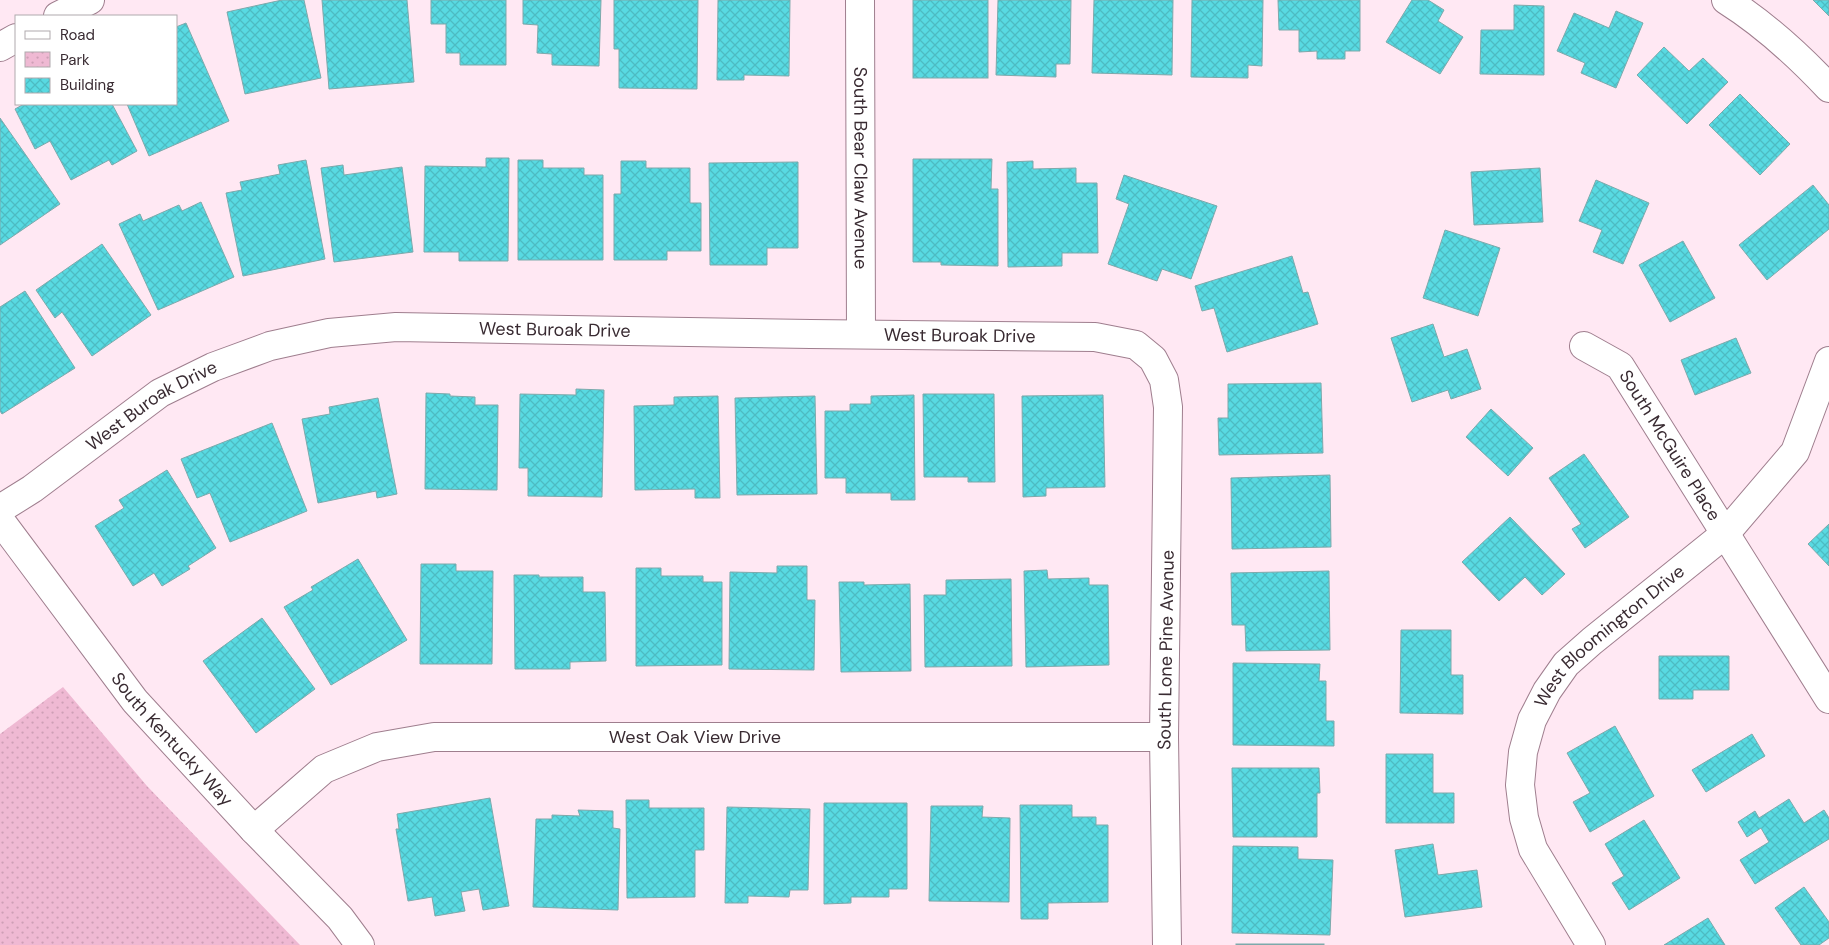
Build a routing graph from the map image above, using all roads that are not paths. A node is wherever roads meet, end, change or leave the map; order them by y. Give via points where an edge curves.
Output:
1 (90, 0) edge
2 (860, 0) edge
3 (1726, 0) edge
4 (60, 15) edge
5 (1829, 88) edge
6 (861, 334) junction
7 (1584, 346) dead end
8 (1153, 359) joint
9 (1829, 362) edge
10 (0, 509) edge
11 (0, 520) edge
12 (1725, 534) junction
13 (1829, 699) edge
14 (1164, 737) junction
15 (254, 830) junction
16 (360, 945) edge
17 (1167, 945) edge
18 (1592, 945) edge

1 - 4 street
2 - 6 street, South Bear Claw Avenue
3 - 5 street via 1804,62
6 - 8 street, West Buroak Drive via 1095,337 1136,345
6 - 10 street, West Buroak Drive via 396,327 329,333 270,346 213,366 160,393 32,489
7 - 12 street, South McGuire Place via 1620,366
8 - 14 street, South Lone Pine Avenue via 1164,380 1168,407
9 - 12 street, West Bloomington Drive via 1795,452
11 - 15 street, South Kentucky Way via 135,701
12 - 13 street, South McGuire Place
12 - 18 street, West Bloomington Drive via 1566,664 1547,690 1532,720 1522,760 1520,785 1524,818 1533,849
14 - 15 street, West Oak View Drive via 434,737 377,747 324,769
14 - 17 street, South Lone Pine Avenue
15 - 16 street, South Kentucky Way via 340,918

